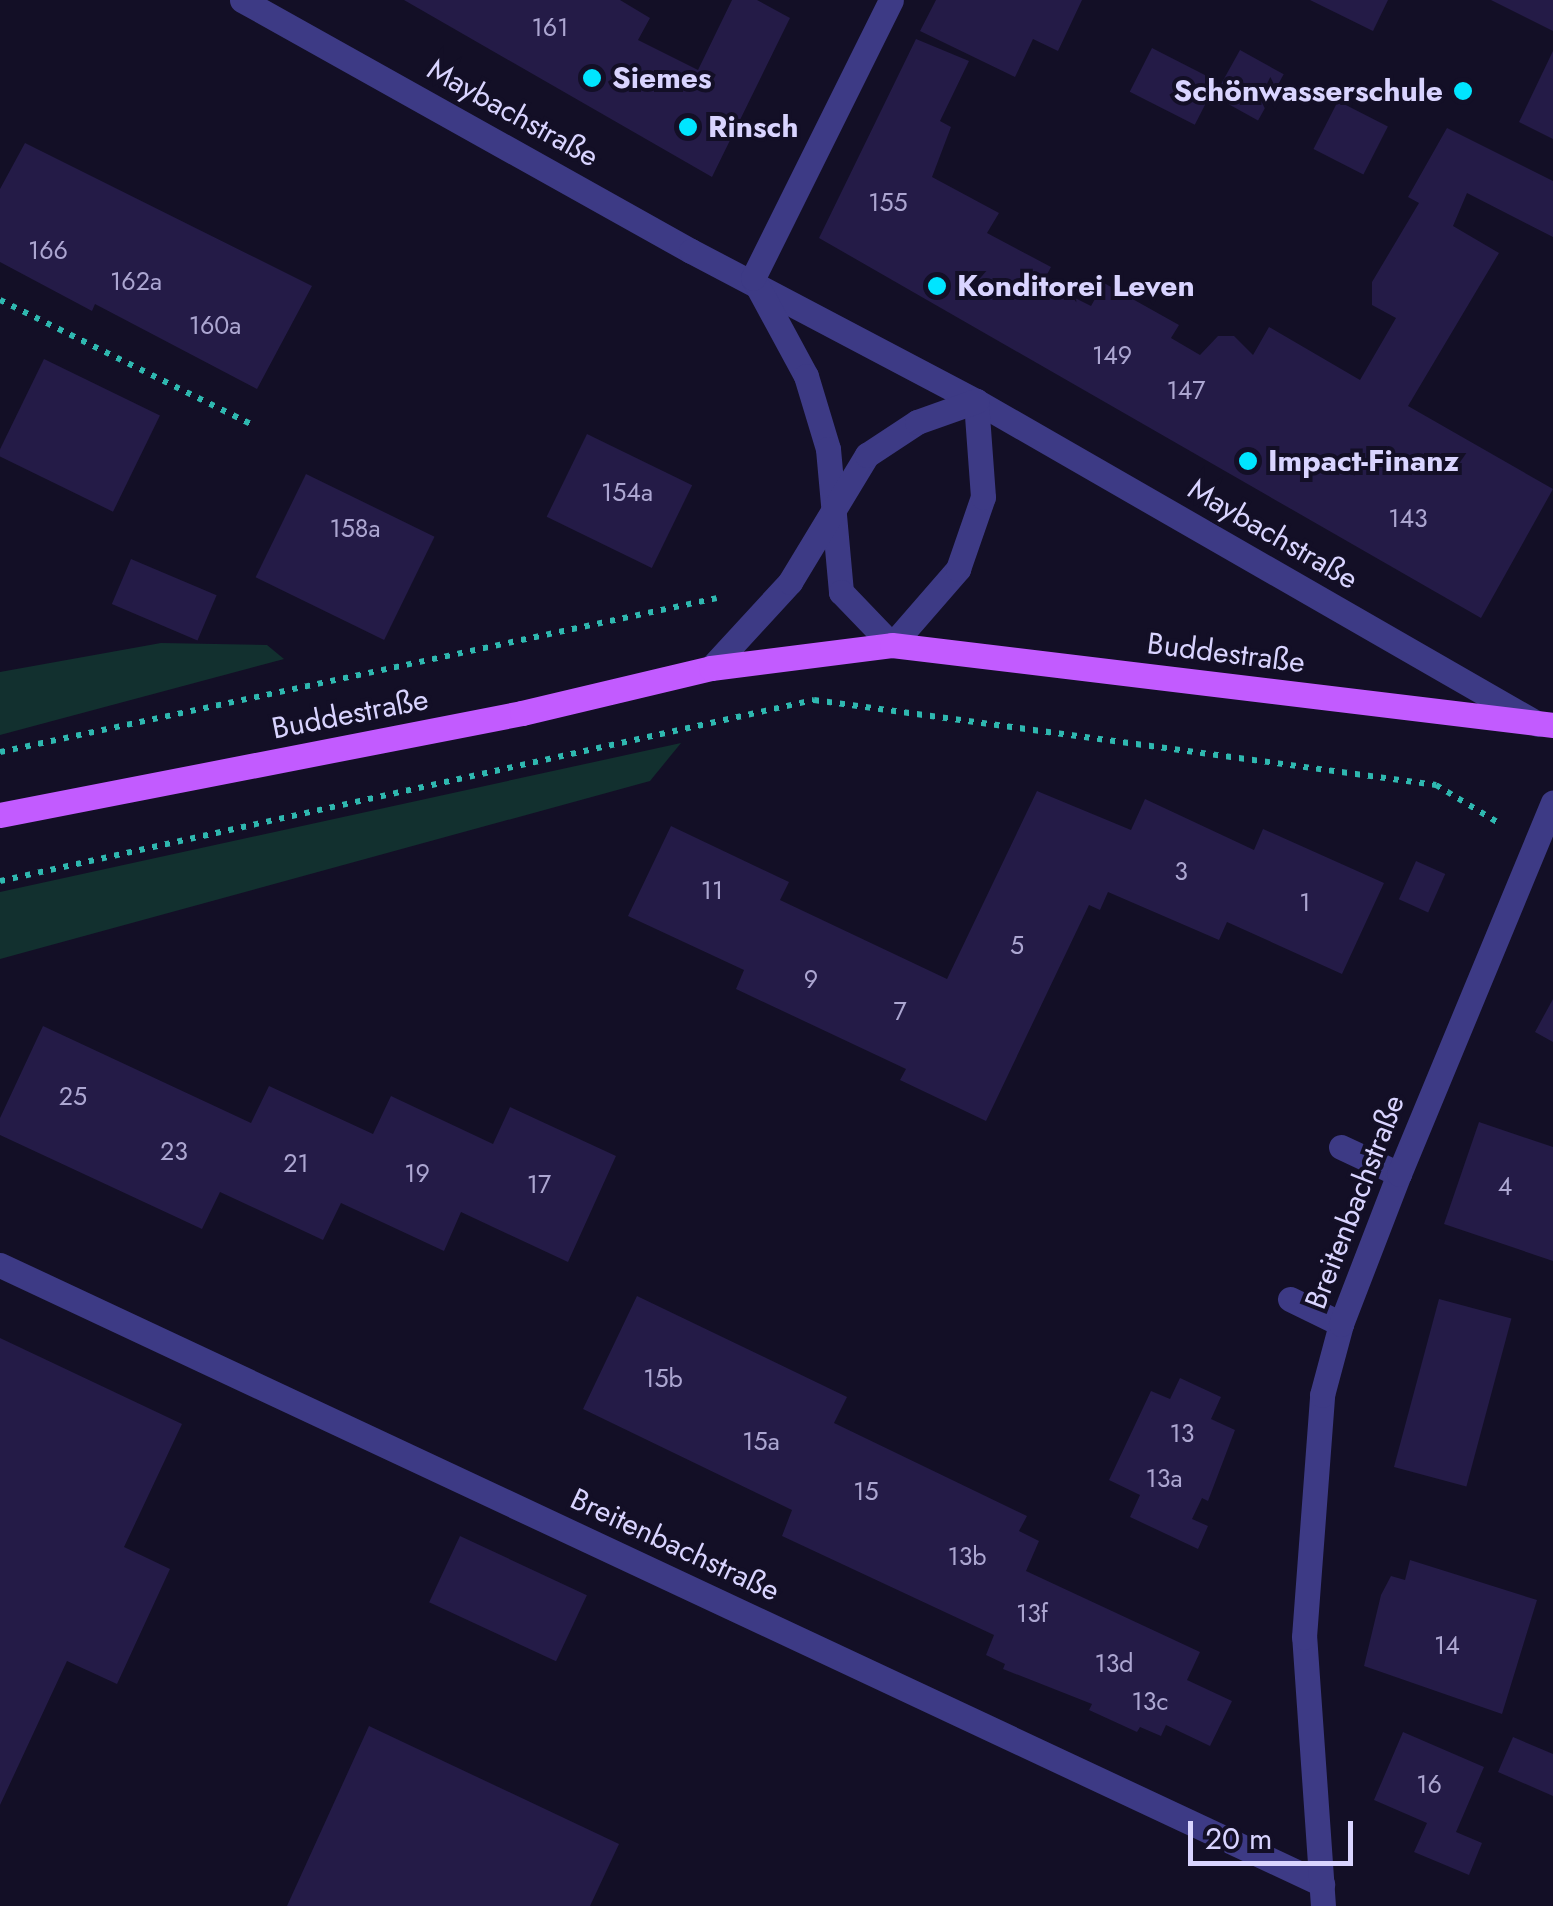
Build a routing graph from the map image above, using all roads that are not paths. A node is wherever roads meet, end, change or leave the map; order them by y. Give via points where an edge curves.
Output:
1 (242, 0) edge
2 (891, 0) edge
3 (753, 278) junction
4 (976, 400) junction
5 (831, 511) junction
6 (892, 645) junction
7 (711, 668) junction
8 (1546, 725) edge
9 (1553, 803) edge
10 (0, 814) edge
11 (1544, 858) edge
12 (1342, 1147) dead end
13 (1399, 1174) junction
14 (0, 1265) edge
15 (1290, 1299) dead end
16 (1341, 1324) junction
17 (1322, 1895) edge

1 - 3 street, Maybachstraße via 691,251
2 - 3 street
3 - 4 street, Maybachstraße
3 - 5 street via 806,376 828,449
4 - 5 street via 917,422 866,455
4 - 6 street via 983,498 958,569
4 - 8 street, Maybachstraße
5 - 6 street via 841,592
5 - 7 street via 790,582
6 - 7 main road, Buddestraße
6 - 8 main road, Buddestraße
7 - 10 main road, Buddestraße via 522,713
9 - 11 street, Breitenbachstraße
11 - 13 street, Breitenbachstraße
12 - 13 street
13 - 16 street, Breitenbachstraße
14 - 17 street, Breitenbachstraße
15 - 16 street
16 - 17 street, Breitenbachstraße via 1322,1396 1304,1636

